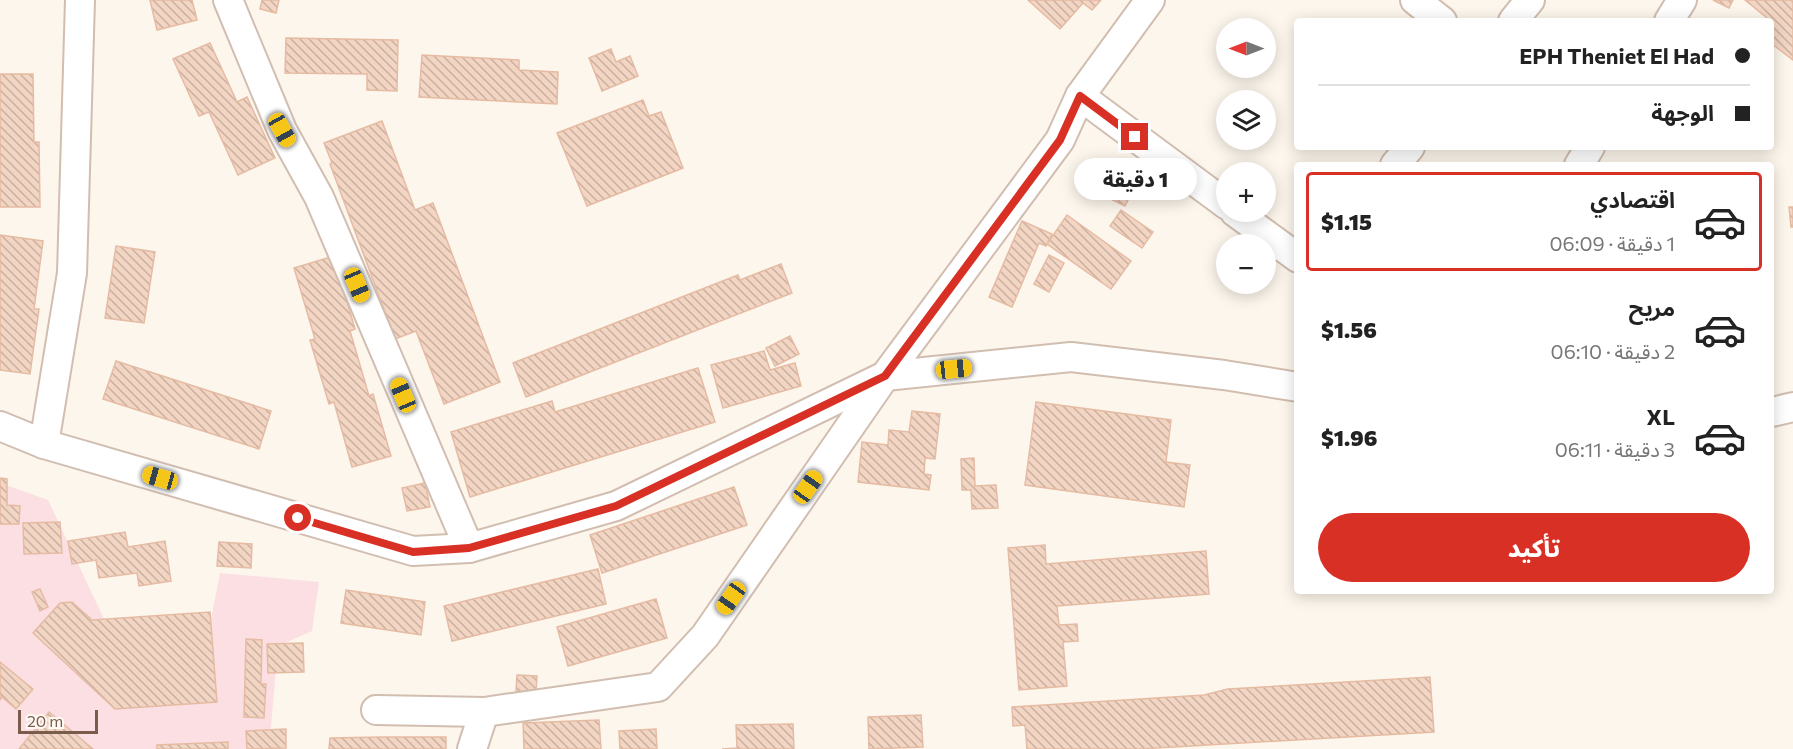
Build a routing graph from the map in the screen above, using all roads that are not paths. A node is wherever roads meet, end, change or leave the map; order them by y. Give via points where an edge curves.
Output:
1 (80, 0) edge
2 (228, 0) edge
3 (1150, 0) edge
4 (1415, 0) edge
5 (1530, 0) edge
6 (1682, 0) edge
7 (1438, 18) edge
8 (1515, 18) edge
9 (1671, 18) edge
10 (1080, 96) junction
11 (1408, 150) edge
12 (1398, 162) edge
13 (1216, 197) edge
14 (1249, 222) edge
15 (1294, 255) edge
16 (885, 376) junction
17 (1294, 386) edge
18 (1793, 407) edge
19 (1774, 412) edge
20 (0, 426) edge
21 (44, 444) junction
22 (469, 548) junction
23 (376, 710) dead end
24 (484, 712) junction
25 (472, 749) edge

1 - 21 street via 72,273
2 - 22 street via 282,130 319,197
3 - 10 street
4 - 7 street
5 - 8 street
6 - 9 street
10 - 13 street
10 - 16 street via 1060,140
11 - 12 street
14 - 15 street
16 - 17 street via 1071,357
16 - 22 street via 616,506
16 - 24 street via 705,636 658,687
18 - 19 street
20 - 21 street
21 - 22 street via 413,552
23 - 24 street
24 - 25 street

